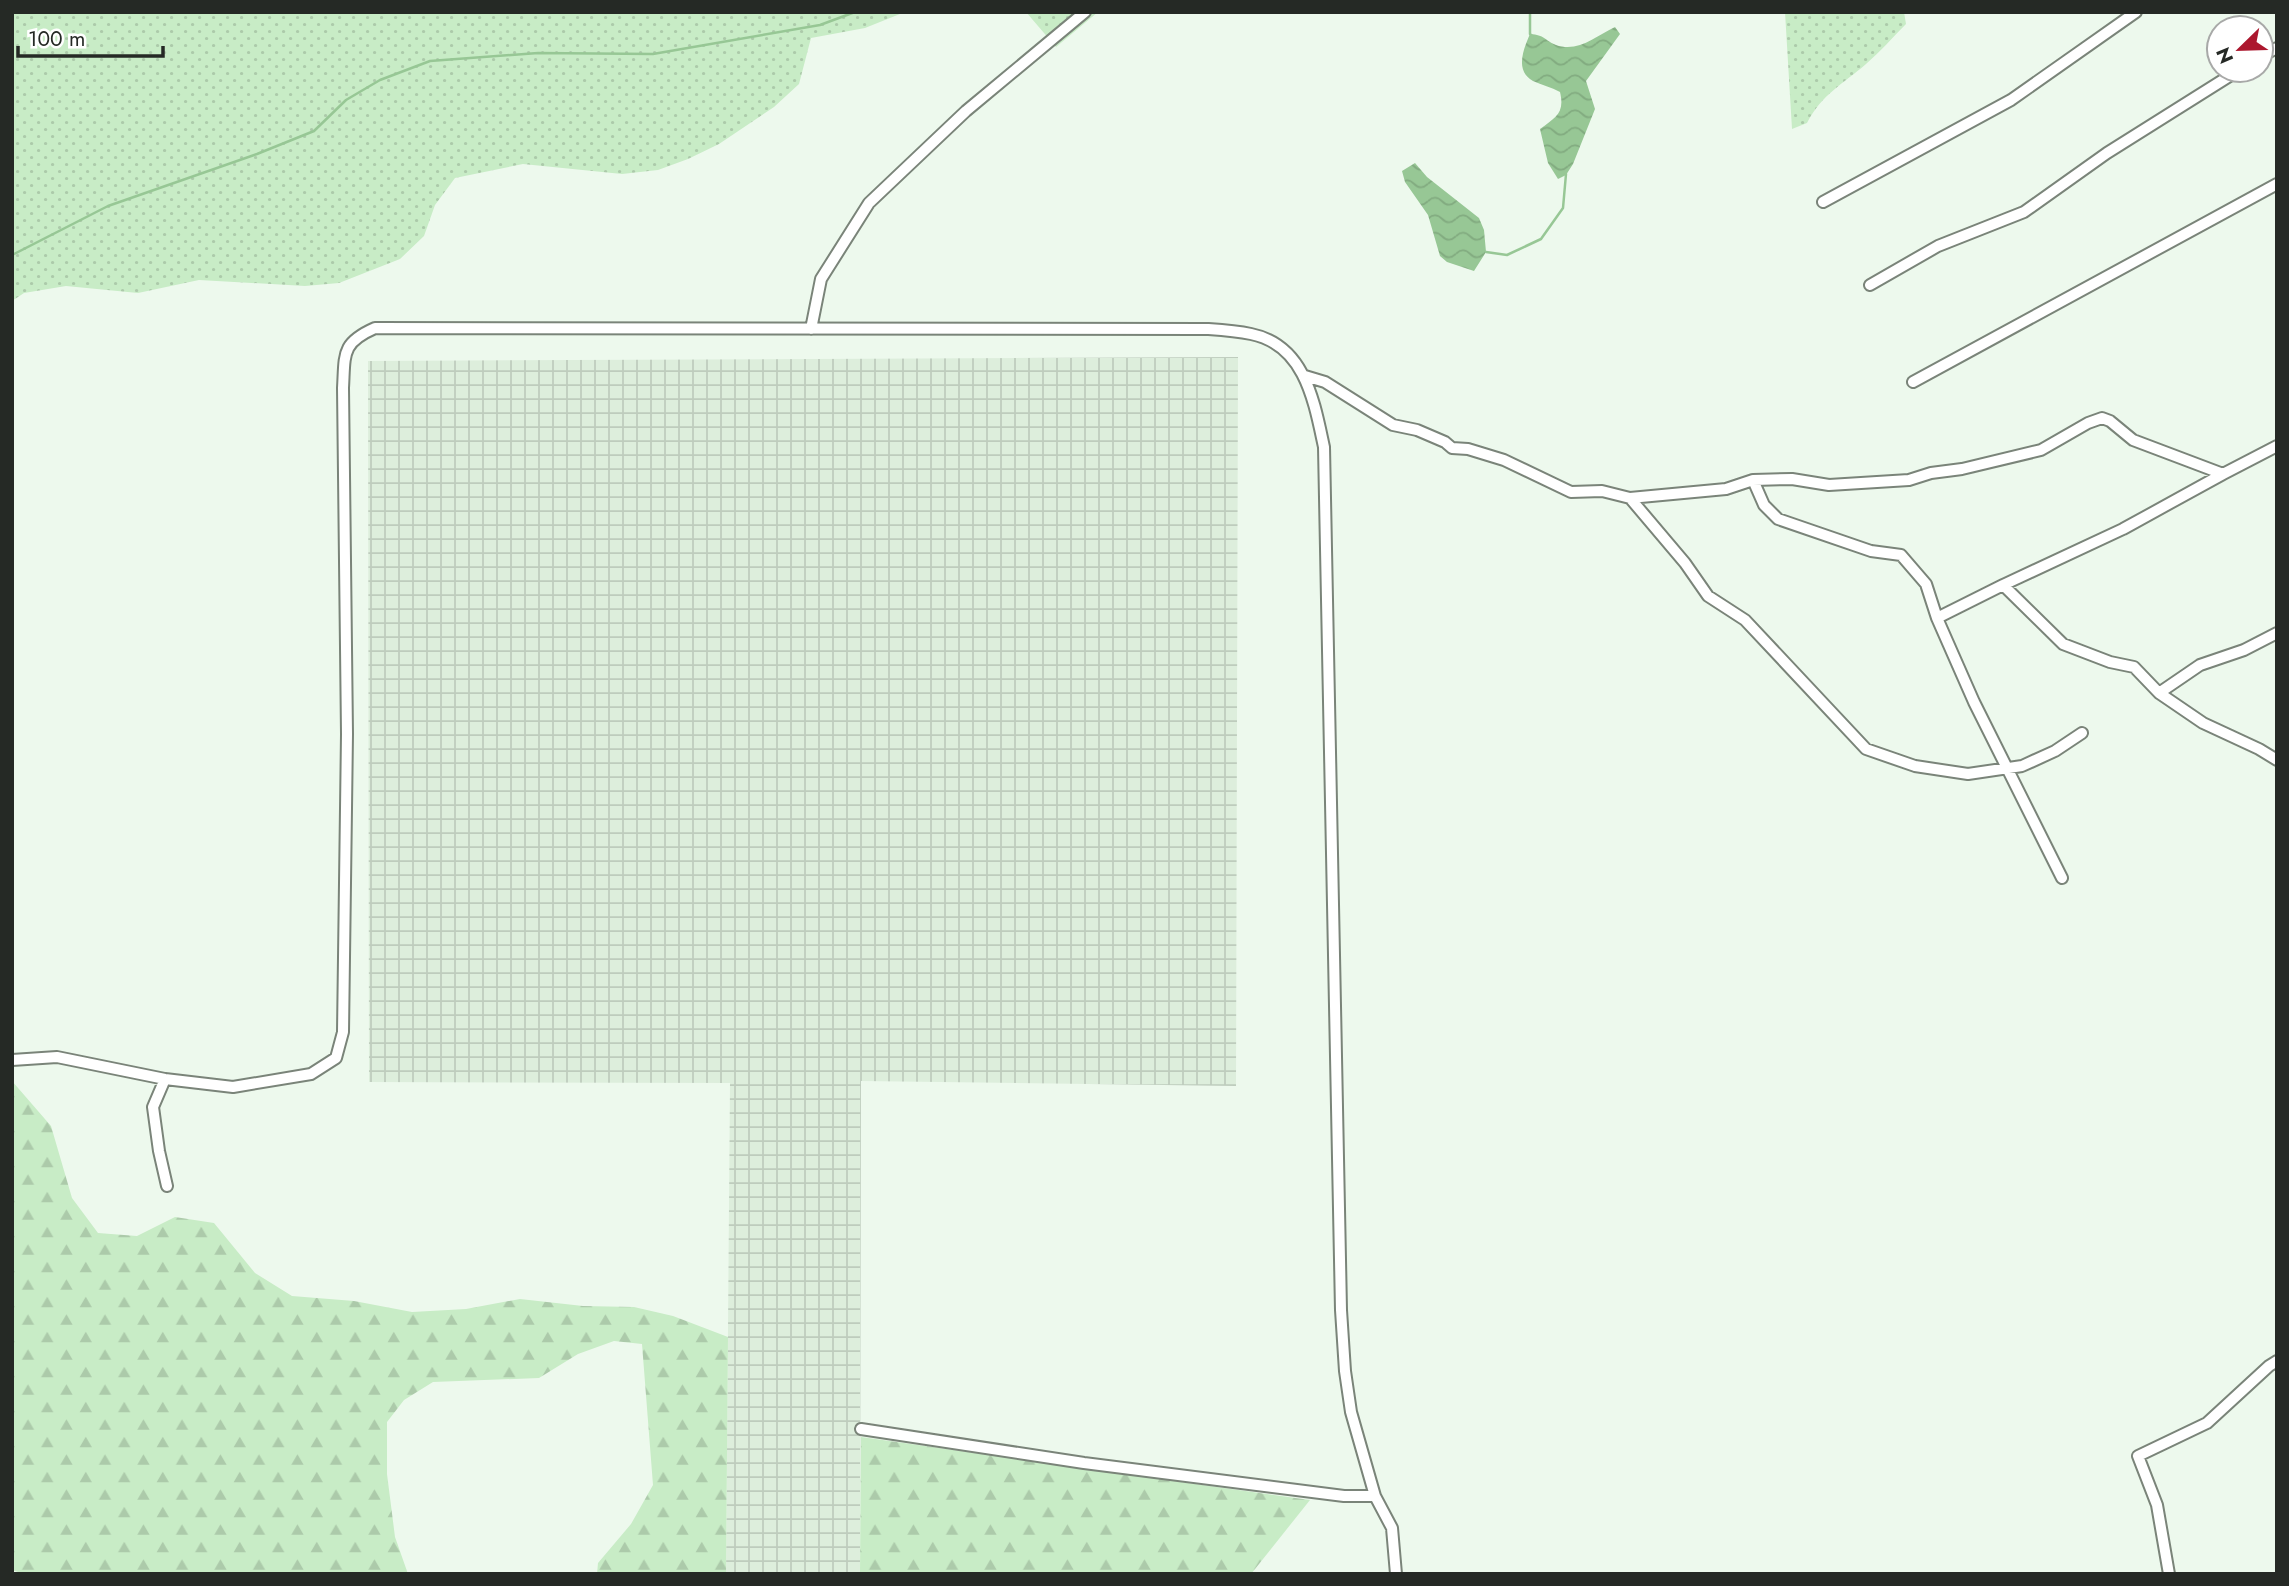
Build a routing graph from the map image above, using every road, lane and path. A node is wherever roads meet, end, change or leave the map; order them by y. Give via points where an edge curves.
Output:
1 (1085, 12) edge
2 (2136, 12) edge
3 (2217, 84) edge
4 (2277, 184) edge
5 (1823, 202) dead end
6 (1870, 285) dead end
7 (811, 329) junction
8 (1305, 376) junction
9 (1913, 382) dead end
10 (2277, 446) edge
11 (2223, 474) junction
12 (1753, 480) junction
13 (1630, 498) junction
14 (2003, 585) junction
15 (1937, 618) junction
16 (2277, 633) edge
17 (2159, 693) junction
18 (2082, 733) dead end
19 (2277, 760) edge
20 (2008, 766) junction
21 (2062, 878) dead end
22 (12, 1060) edge
23 (165, 1079) junction
24 (167, 1186) dead end
25 (2277, 1361) edge
26 (861, 1429) dead end
27 (1375, 1496) junction
28 (1396, 1574) edge
29 (2168, 1574) edge

1 - 7 street via 966,111 869,203 821,279
2 - 5 street via 2011,100
3 - 6 street via 2024,212 1938,246
4 - 9 street
7 - 8 street via 1207,329 1253,334 1275,343 1292,356
7 - 23 street via 375,328 350,343 343,388 347,734 343,1032 337,1058 311,1074 233,1087
8 - 13 street via 1325,382 1393,425 1417,430 1452,448 1504,460 1571,492 1602,491
8 - 27 street via 1324,447 1341,1310 1351,1412
10 - 11 street
11 - 12 street via 2133,440 2102,418 2041,450 1909,480 1829,485 1792,479
11 - 14 street via 2123,529
12 - 13 street via 1726,489
12 - 15 street via 1764,505 1778,519 1871,551 1901,555 1926,584
13 - 20 street via 1708,596 1745,620 1866,749 1915,766 1968,774
14 - 15 street
14 - 17 street via 2063,644 2134,667
15 - 20 street
16 - 17 street via 2200,665
17 - 19 street via 2203,723
18 - 20 street via 2022,766
20 - 21 street
22 - 23 street via 57,1057
23 - 24 street via 153,1107
25 - 29 street via 2207,1423 2138,1456 2157,1505
26 - 27 street via 1084,1463
27 - 28 street via 1392,1528

